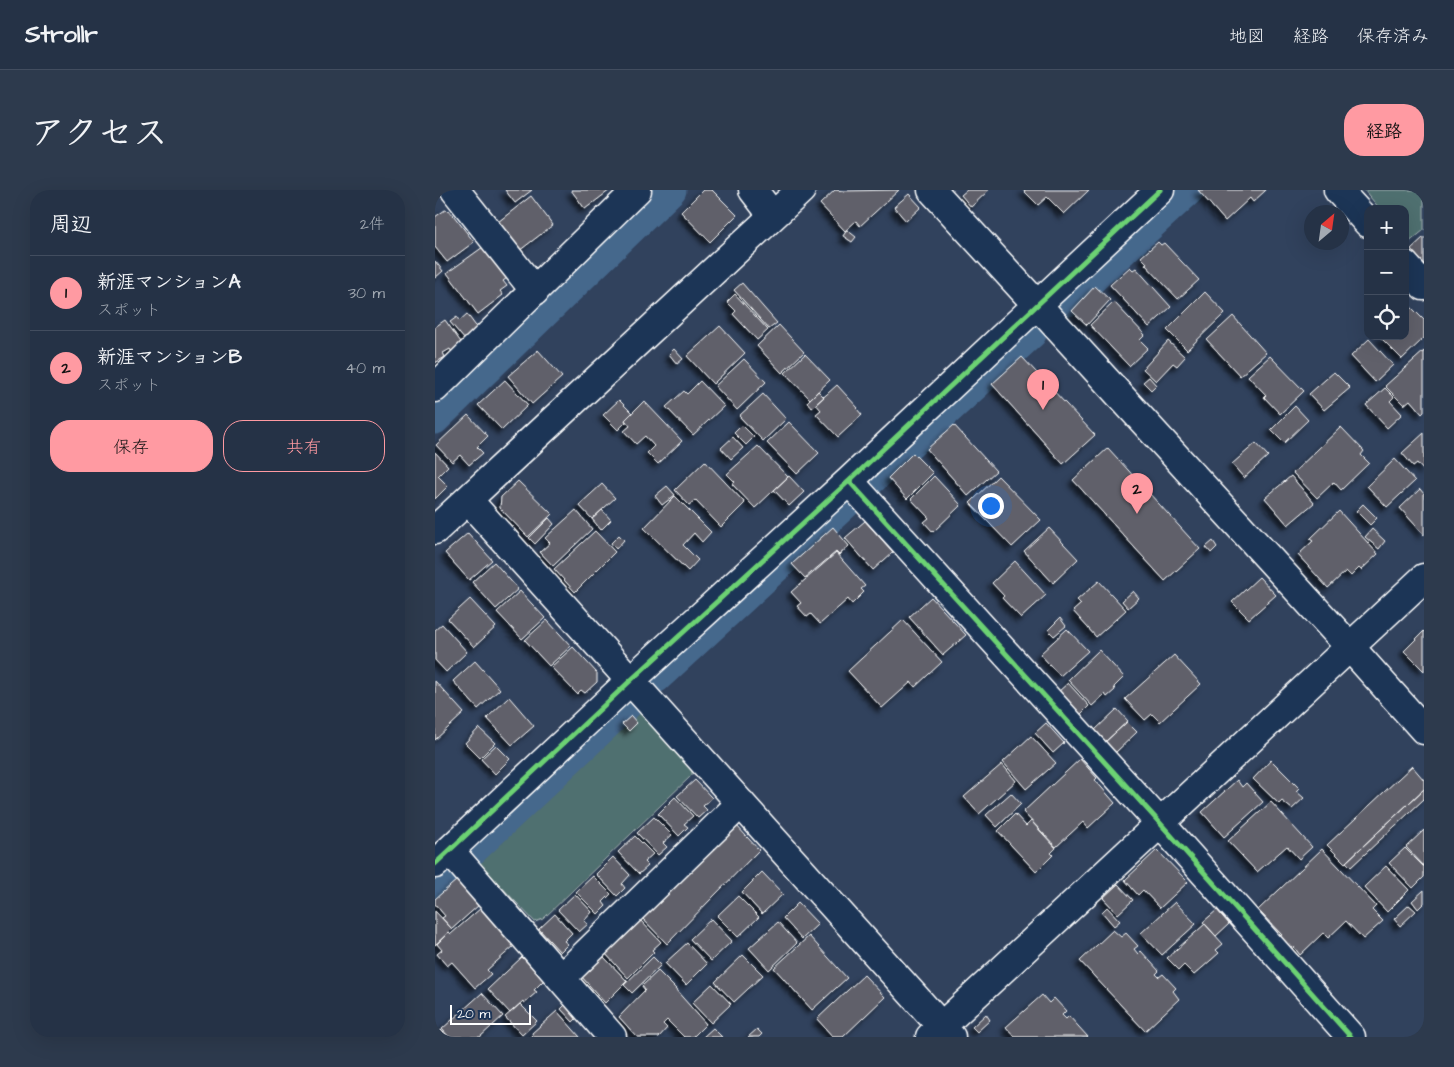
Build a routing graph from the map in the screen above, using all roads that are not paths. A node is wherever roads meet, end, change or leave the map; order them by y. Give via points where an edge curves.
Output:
1 (444, 190) edge
2 (455, 190) edge
3 (637, 190) edge
4 (753, 190) edge
5 (801, 190) edge
6 (932, 190) edge
7 (1160, 190) edge
8 (1338, 190) edge
9 (435, 197) edge
10 (773, 216) junction
11 (1364, 219) edge
12 (1409, 269) edge
13 (1424, 286) edge
14 (535, 291) junction
15 (1038, 305) junction
16 (435, 388) edge
17 (849, 481) junction
18 (468, 500) junction
19 (435, 530) edge
20 (1424, 578) edge
21 (1350, 647) junction
22 (631, 680) junction
23 (1424, 730) edge
24 (741, 802) junction
25 (1159, 822) junction
26 (442, 858) edge
27 (561, 978) junction
28 (941, 1033) edge
29 (612, 1037) edge
30 (1351, 1037) edge

1 - 9 street
2 - 14 street
3 - 14 street
4 - 10 street
5 - 10 street
6 - 15 street
7 - 15 street
8 - 11 street
10 - 18 street
12 - 13 street
14 - 16 street
15 - 17 street
15 - 21 street
17 - 22 street
17 - 25 street
18 - 19 street
18 - 22 street
20 - 21 street
21 - 23 street
21 - 25 street
22 - 24 street
22 - 26 street
24 - 27 street
24 - 28 street
25 - 28 street
25 - 30 street
26 - 27 street
27 - 29 street

